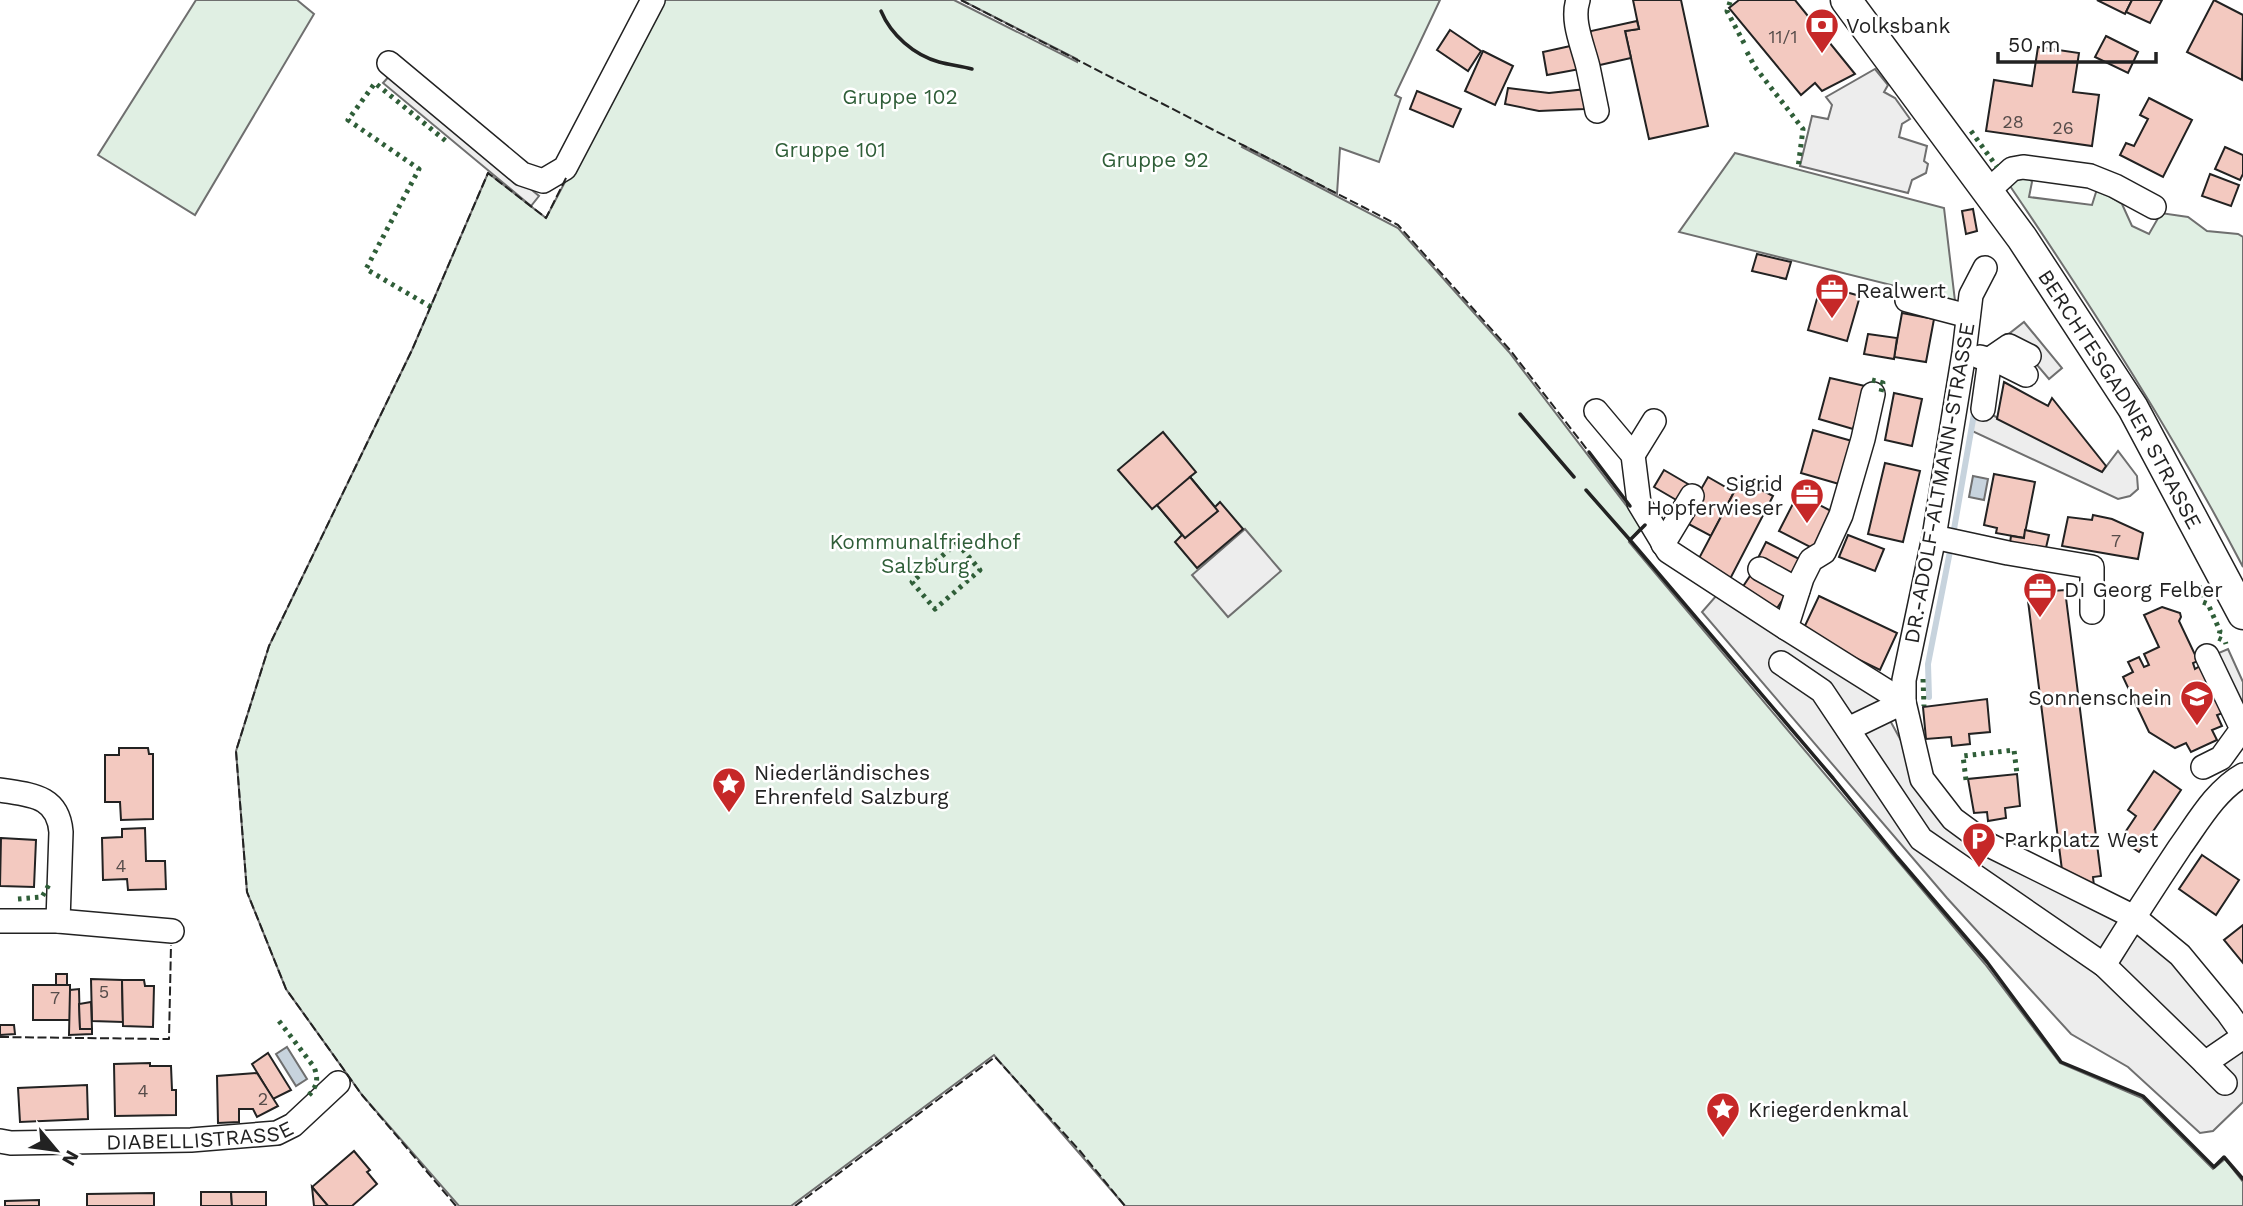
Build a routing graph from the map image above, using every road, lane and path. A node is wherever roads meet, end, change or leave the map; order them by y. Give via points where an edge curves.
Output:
1 (653, 0) edge
2 (1578, 0) edge
3 (1846, 0) edge
4 (389, 64) dead end
5 (1597, 111) dead end
6 (1989, 190) junction
7 (2154, 208) dead end
8 (1985, 268) dead end
9 (1907, 300) dead end
10 (1968, 316) junction
11 (1977, 356) junction
12 (2028, 365) dead end
13 (1873, 394) dead end
14 (1983, 409) dead end
15 (1596, 411) dead end
16 (1654, 421) dead end
17 (1633, 455) junction
18 (1692, 496) dead end
19 (1939, 538) junction
20 (1663, 544) junction
21 (1760, 569) dead end
22 (1798, 590) junction
23 (2092, 612) dead end
24 (2243, 614) edge
25 (1786, 628) junction
26 (2207, 656) dead end
27 (1782, 663) dead end
28 (1904, 702) junction
29 (1848, 729) junction
30 (2240, 783) edge
31 (0, 790) edge
32 (1932, 793) junction
33 (1898, 804) junction
34 (2134, 917) junction
35 (0, 921) edge
36 (58, 921) junction
37 (172, 932) dead end
38 (2104, 965) junction
39 (2243, 1035) edge
40 (2205, 1063) junction
41 (338, 1083) dead end
42 (2225, 1083) dead end
43 (0, 1141) edge

1 - 4 street via 565,168 543,181 522,174
2 - 5 street via 1578,30
3 - 6 main road, BERCHTESGADNER STRASSE via 1889,72
6 - 7 street via 2012,169 2023,167 2090,176
6 - 24 main road, BERCHTESGADNER STRASSE via 2133,408
8 - 10 street, DR.-ADOLF-ALTMANN-STRASSE via 1970,295
9 - 10 street
10 - 11 street, DR.-ADOLF-ALTMANN-STRASSE
11 - 12 street
11 - 14 street
11 - 19 street, DR.-ADOLF-ALTMANN-STRASSE
13 - 22 street via 1841,515 1824,552 1811,560
15 - 17 street
16 - 17 street
17 - 20 street via 1639,503
18 - 20 street
19 - 23 street via 2092,567
19 - 28 street, DR.-ADOLF-ALTMANN-STRASSE via 1904,680
20 - 25 street
21 - 22 street
22 - 25 street
25 - 28 street
26 - 30 street via 2242,729 2212,762
27 - 29 street via 1822,691
28 - 29 street
28 - 32 street, DR.-ADOLF-ALTMANN-STRASSE via 1922,779
29 - 33 street
30 - 34 street via 2207,809
31 - 36 street via 47,802 60,821
32 - 33 street
32 - 34 street, DR.-ADOLF-ALTMANN-STRASSE via 1953,819 1987,844
33 - 38 street via 1921,839
34 - 38 street
34 - 39 street, DR.-ADOLF-ALTMANN-STRASSE via 2180,955
35 - 36 street
36 - 37 street
38 - 40 street
39 - 40 street
40 - 42 street
41 - 43 street, DIABELLISTRASSE via 293,1125 277,1133 191,1140

